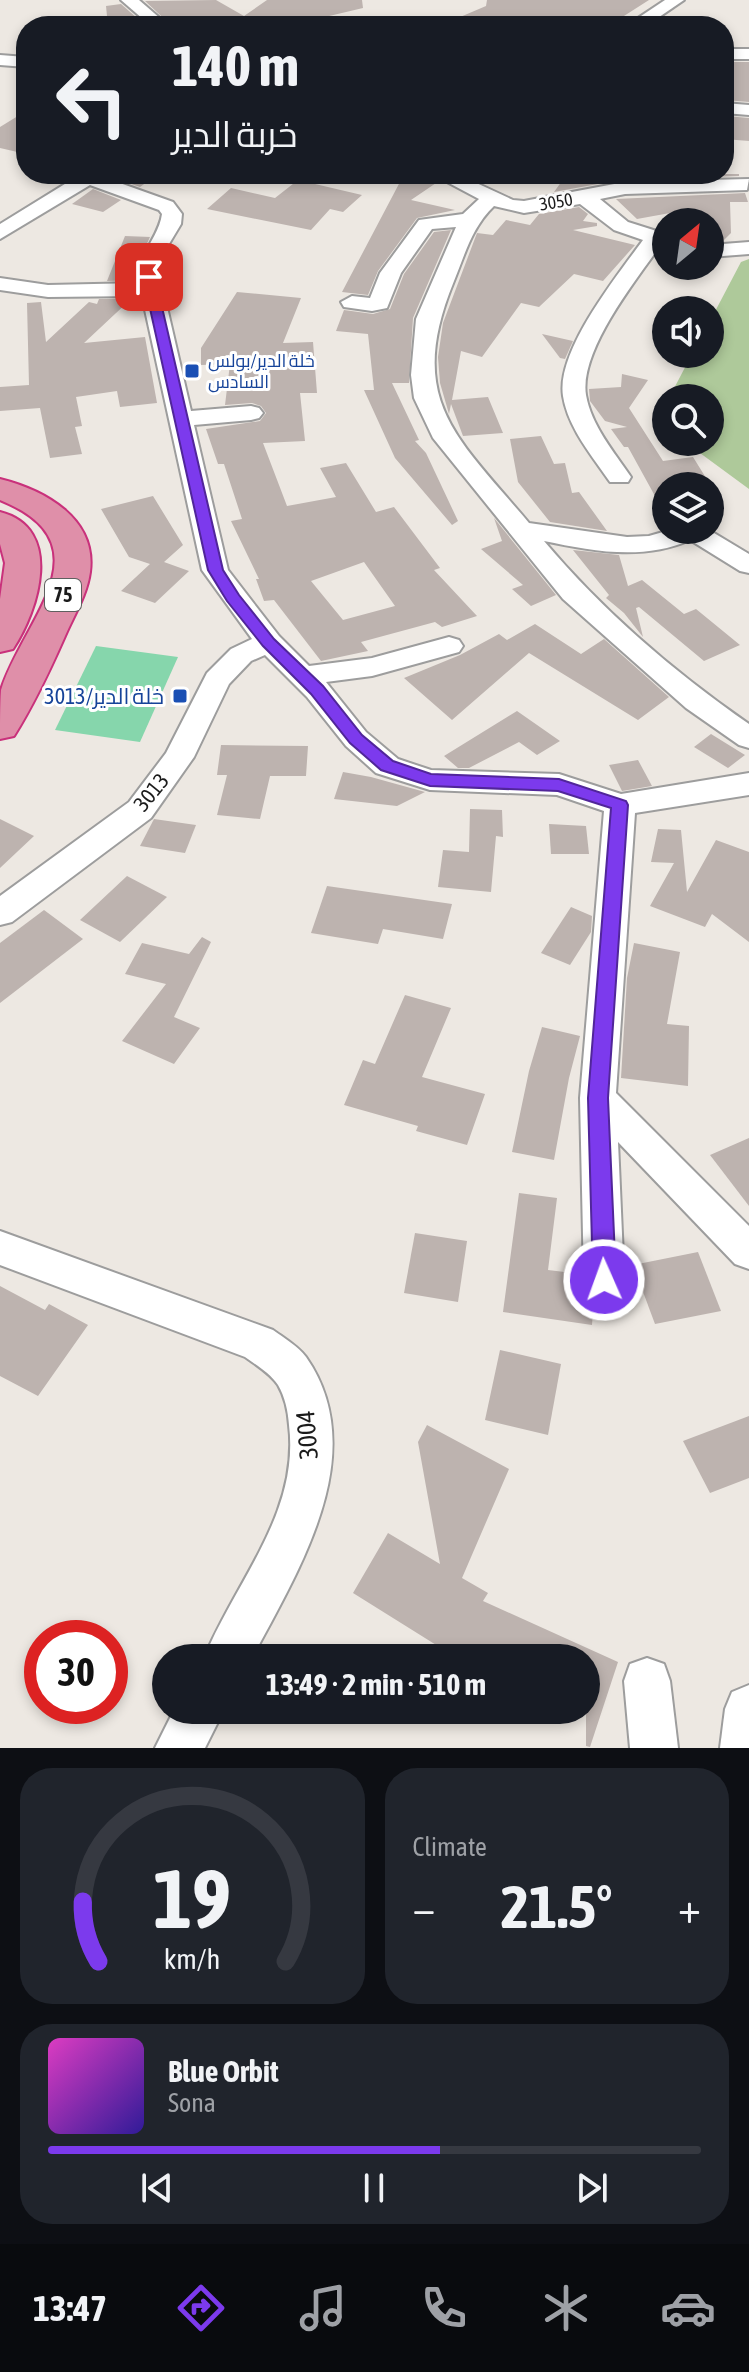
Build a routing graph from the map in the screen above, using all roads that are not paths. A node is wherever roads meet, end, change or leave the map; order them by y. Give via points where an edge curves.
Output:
1 (129, 0) edge
2 (663, 0) edge
3 (676, 0) edge
4 (149, 16) edge
5 (638, 16) edge
6 (650, 16) edge
7 (64, 184) edge
8 (69, 184) edge
9 (106, 184) edge
10 (461, 184) edge
11 (747, 184) edge
12 (584, 197) junction
13 (490, 199) junction
14 (0, 217) edge
15 (469, 219) junction
16 (0, 233) edge
17 (652, 236) edge
18 (749, 248) edge
19 (652, 250) edge
20 (724, 252) edge
21 (0, 284) edge
22 (151, 289) junction
23 (352, 302) dead end
24 (251, 413) dead end
25 (180, 419) junction
26 (619, 477) dead end
27 (2, 497) edge
28 (519, 529) junction
29 (749, 565) edge
30 (0, 640) edge
31 (269, 642) junction
32 (449, 646) dead end
33 (303, 676) junction
34 (0, 726) edge
35 (749, 738) edge
36 (749, 784) edge
37 (620, 805) junction
38 (0, 913) edge
39 (598, 1098) junction
40 (0, 1248) edge
41 (749, 1252) edge
42 (604, 1280) dead end
43 (234, 1644) edge
44 (647, 1681) dead end
45 (749, 1709) edge
46 (192, 1724) edge
47 (179, 1748) edge
48 (654, 1748) edge
49 (744, 1748) edge

1 - 4 street
2 - 5 street
3 - 6 street
7 - 14 street
8 - 16 street
9 - 22 street via 166,206 172,214 156,249
10 - 13 street, 3050
11 - 12 street via 625,188
12 - 13 street, 3050 via 517,207
12 - 17 street, 3050 via 621,226
13 - 15 street
15 - 23 street via 426,224 391,273 379,303
15 - 28 street via 427,319 422,375 426,398 445,438
18 - 20 street
19 - 26 street via 617,292 585,351 574,386 585,426
21 - 22 street via 48,291
22 - 25 street
24 - 25 street
25 - 31 street via 215,570
27 - 30 highway, 75 via 23,553 22,586
27 - 34 highway, 75 via 51,513 70,541 72,568 28,676
28 - 29 street via 606,543 652,544 687,532
28 - 35 street via 573,593 696,701
31 - 33 street
31 - 38 street, 3013 via 241,655 217,680 179,757 140,810
32 - 33 street via 372,667
33 - 37 street via 356,739 387,766 430,780 559,785
36 - 37 street
37 - 39 street
39 - 41 street
39 - 42 street
40 - 43 street, 3004 via 259,1343 291,1370 310,1413 310,1474 297,1525
44 - 48 street
45 - 49 street
46 - 47 street

